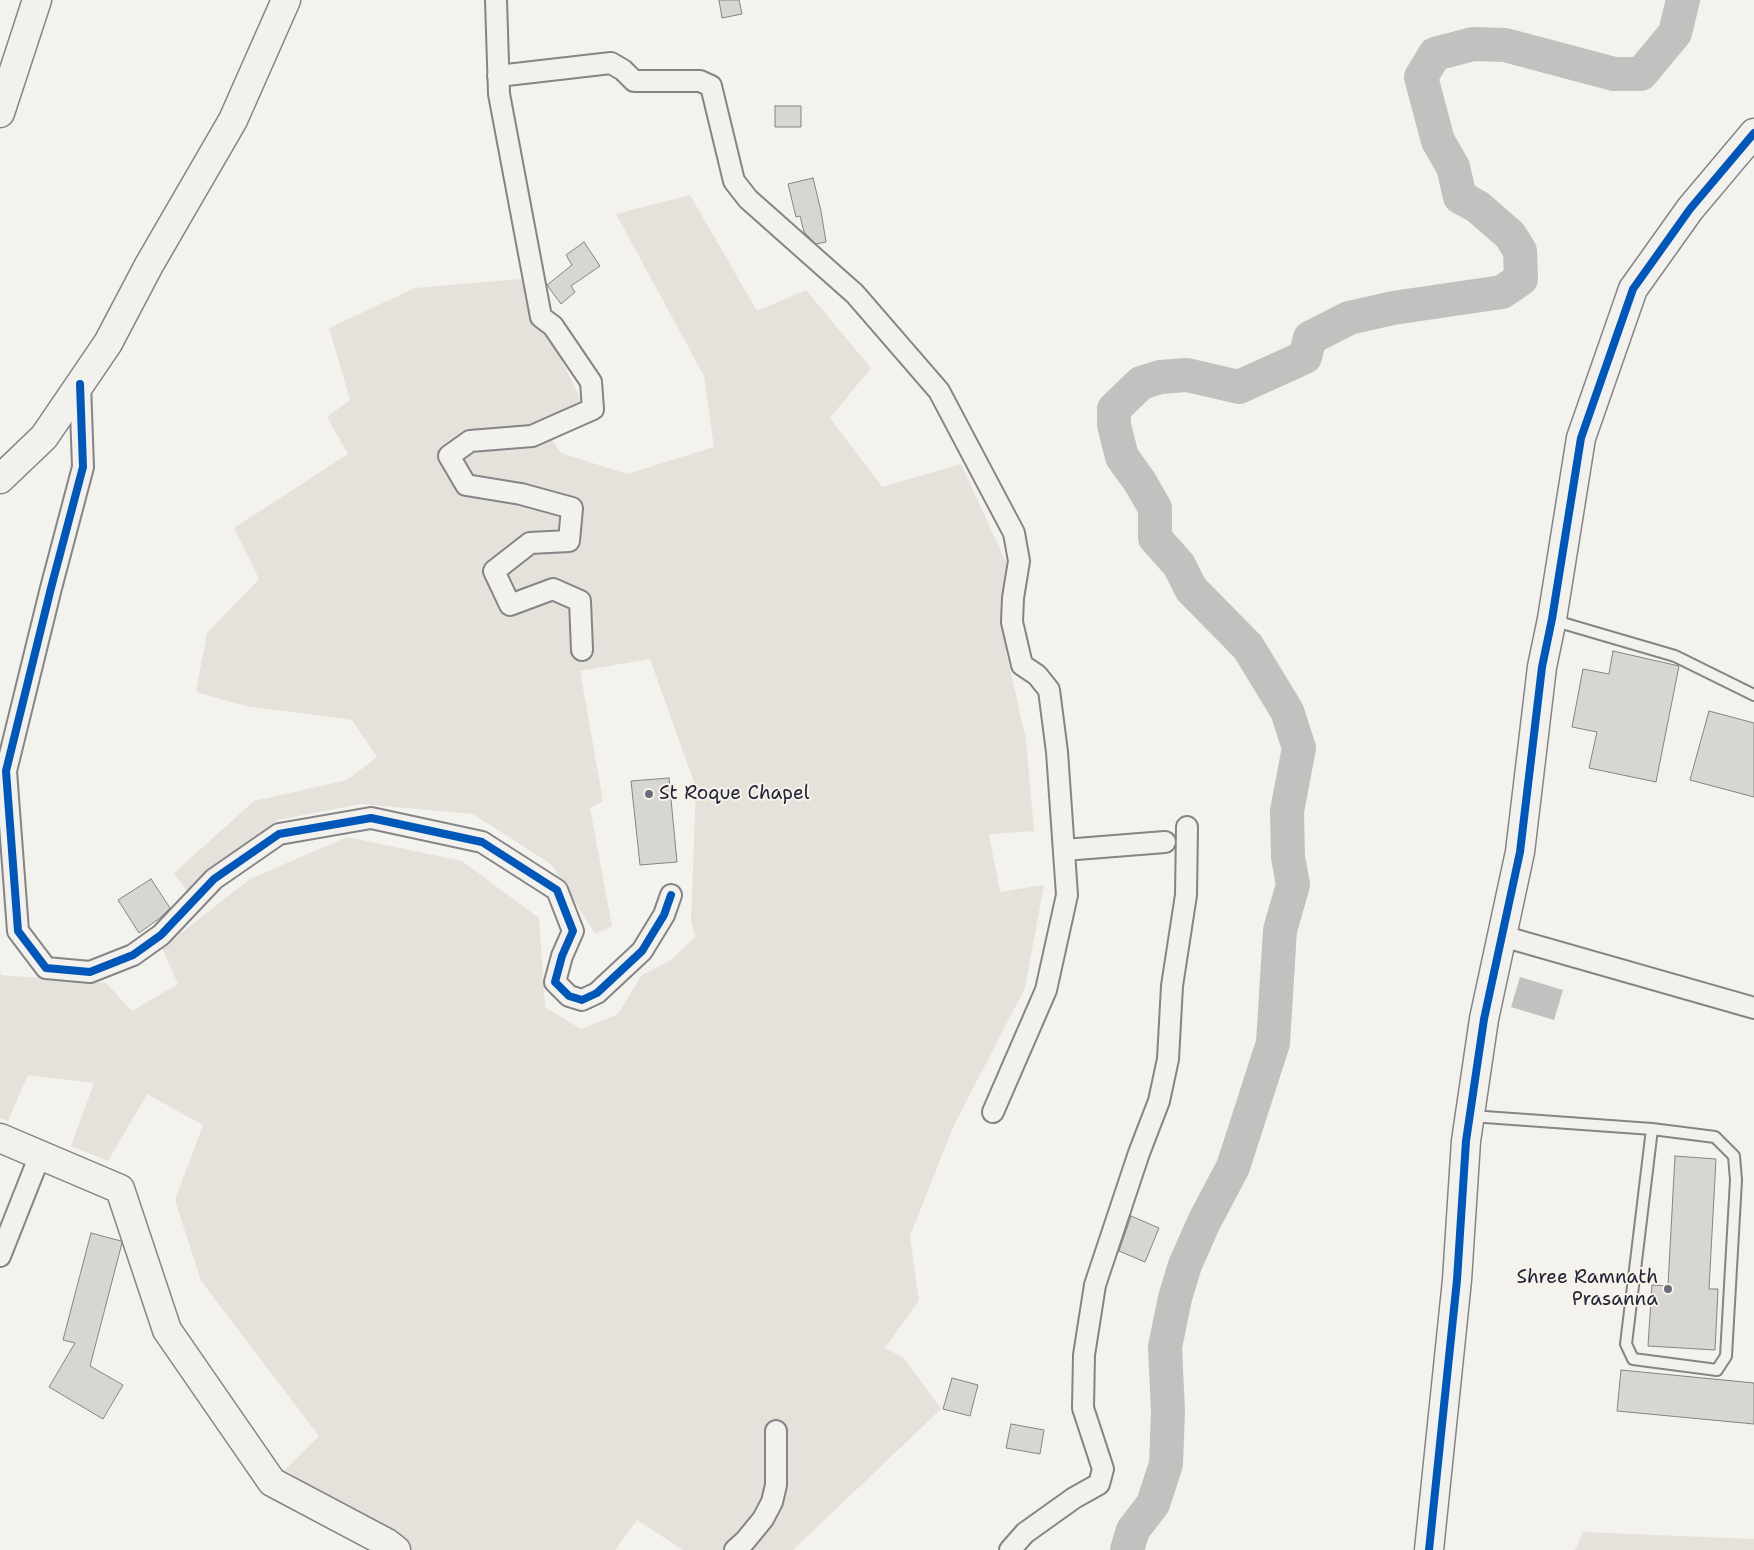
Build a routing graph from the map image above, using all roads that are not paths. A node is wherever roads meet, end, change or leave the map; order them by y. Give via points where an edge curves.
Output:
1 (36, 0) edge
2 (286, 0) edge
3 (496, 0) edge
4 (498, 76) junction
5 (0, 113) edge
6 (1754, 132) edge
7 (80, 384) junction
8 (1, 476) edge
9 (1552, 620) junction
10 (582, 650) dead end
11 (1754, 695) edge
12 (1187, 827) dead end
13 (1165, 842) dead end
14 (1064, 850) junction
15 (672, 895) dead end
16 (1502, 936) junction
17 (1754, 1008) edge
18 (993, 1112) dead end
19 (1470, 1116) junction
20 (1652, 1129) junction
21 (0, 1138) edge
22 (40, 1155) junction
23 (0, 1256) edge
24 (776, 1431) dead end
25 (396, 1550) edge
26 (735, 1550) edge
27 (1010, 1550) edge
28 (1429, 1550) edge

1 - 5 street
2 - 7 street via 233,120 108,343
3 - 4 street
4 - 10 street via 541,317 553,326 592,382 593,409 532,436 470,441 449,456 466,485 521,494 572,508 570,541 530,543 494,571 510,605 553,589 580,601
4 - 14 street via 611,63 634,81 700,81 711,86 734,181 748,198 855,294 939,391 1014,533 1019,561 1012,622 1022,665 1037,675 1050,690
6 - 9 street via 1690,209 1633,289 1581,438
7 - 8 street via 44,437
7 - 15 street via 83,467 6,772 18,930 46,968 90,972 133,955 161,936 214,879 279,834 371,818 482,842 557,890 573,931 555,982 569,996 582,1000 597,993 642,951
9 - 11 lane via 1675,656
9 - 16 street via 1542,667 1520,852
12 - 27 street via 1186,895 1172,986 1168,1060 1160,1101 1095,1284 1084,1355 1083,1408 1103,1469 1099,1484 1025,1532
13 - 14 street
14 - 18 street via 1067,895 1046,990
16 - 17 street
16 - 19 street via 1484,1019
19 - 20 lane
19 - 28 street
20 - 20 lane via 1715,1137 1734,1156 1736,1180 1726,1356 1717,1370 1633,1359 1626,1344
21 - 22 street
22 - 23 street
22 - 25 street via 120,1188 167,1330 272,1482
24 - 26 street via 776,1486 772,1502 763,1519

